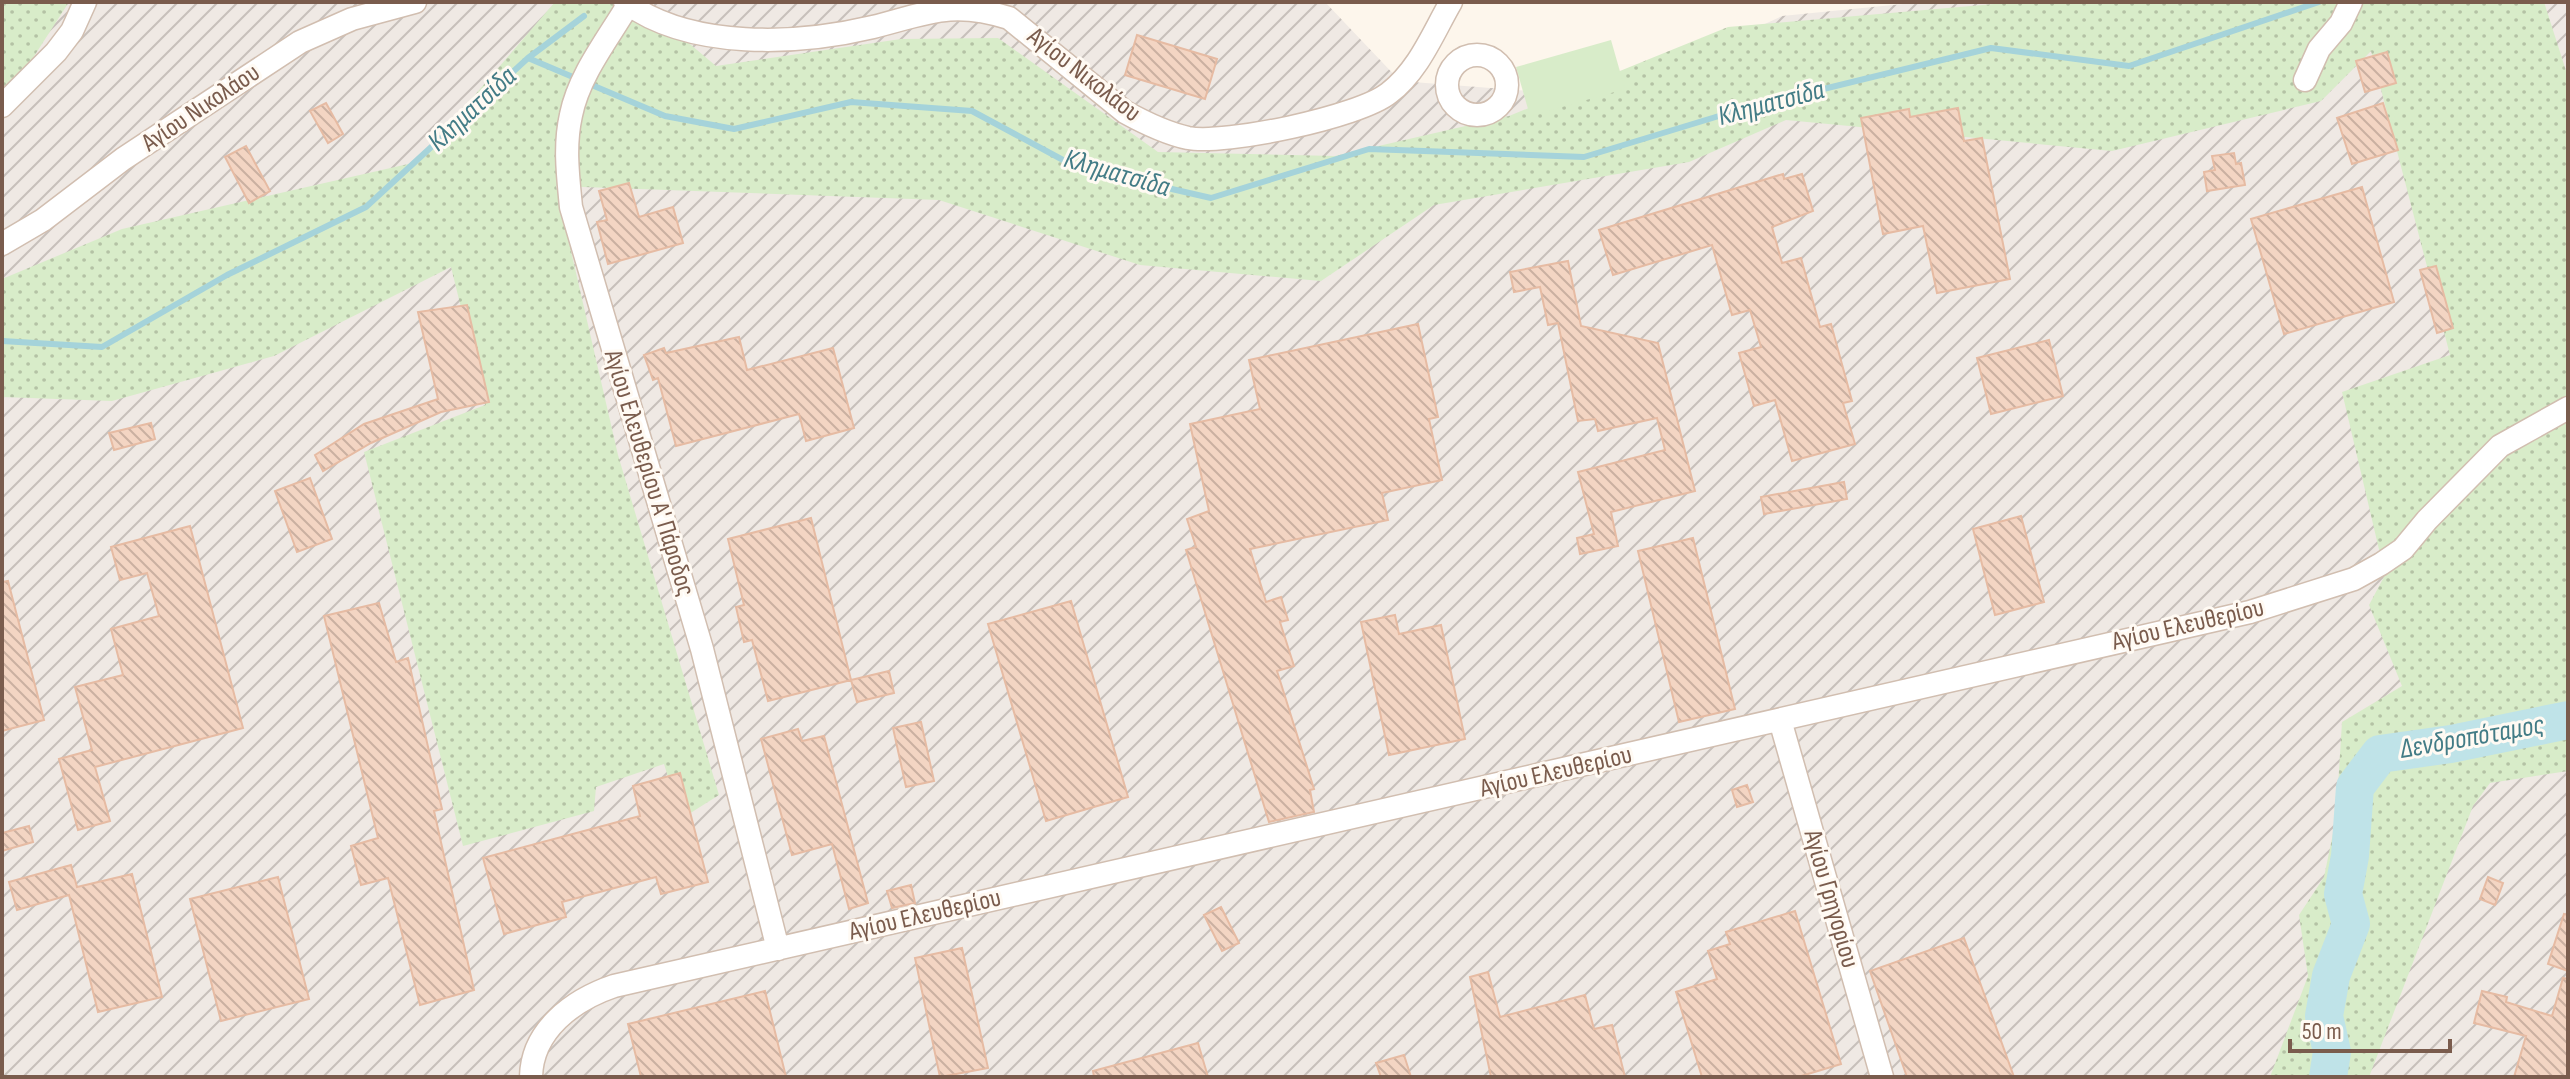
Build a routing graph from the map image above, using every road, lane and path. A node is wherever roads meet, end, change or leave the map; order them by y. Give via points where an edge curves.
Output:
1 (85, 2) edge
2 (415, 2) edge
3 (1451, 2) edge
4 (2351, 2) edge
5 (626, 3) edge
6 (1423, 54) junction
7 (1452, 68) dead end
8 (2305, 80) dead end
9 (2, 106) edge
10 (2, 244) edge
11 (2568, 408) edge
12 (1780, 720) junction
13 (778, 949) junction
14 (531, 1077) edge
15 (1882, 1077) edge

1 - 9 street via 56,52
2 - 10 street, Αγίου Νικολάου via 352,19 300,42
3 - 6 street, Αγίου Νικολάου
4 - 8 street
5 - 6 street, Αγίου Νικολάου via 705,36 757,41 871,27 942,7 987,9 1009,18 1125,112 1190,139 1248,137 1370,105 1390,93
5 - 13 street, Αγίου Ελευθερίου Α' Πάροδος via 571,114 566,158 571,207 702,649
6 - 7 street
11 - 12 street, Αγίου Ελευθερίου via 2500,446 2403,549 2354,579 2250,612
12 - 13 street, Αγίου Ελευθερίου
12 - 15 street, Αγίου Γρηγορίου
13 - 14 street, Αγίου Ελευθερίου via 593,993 555,1021 541,1042

